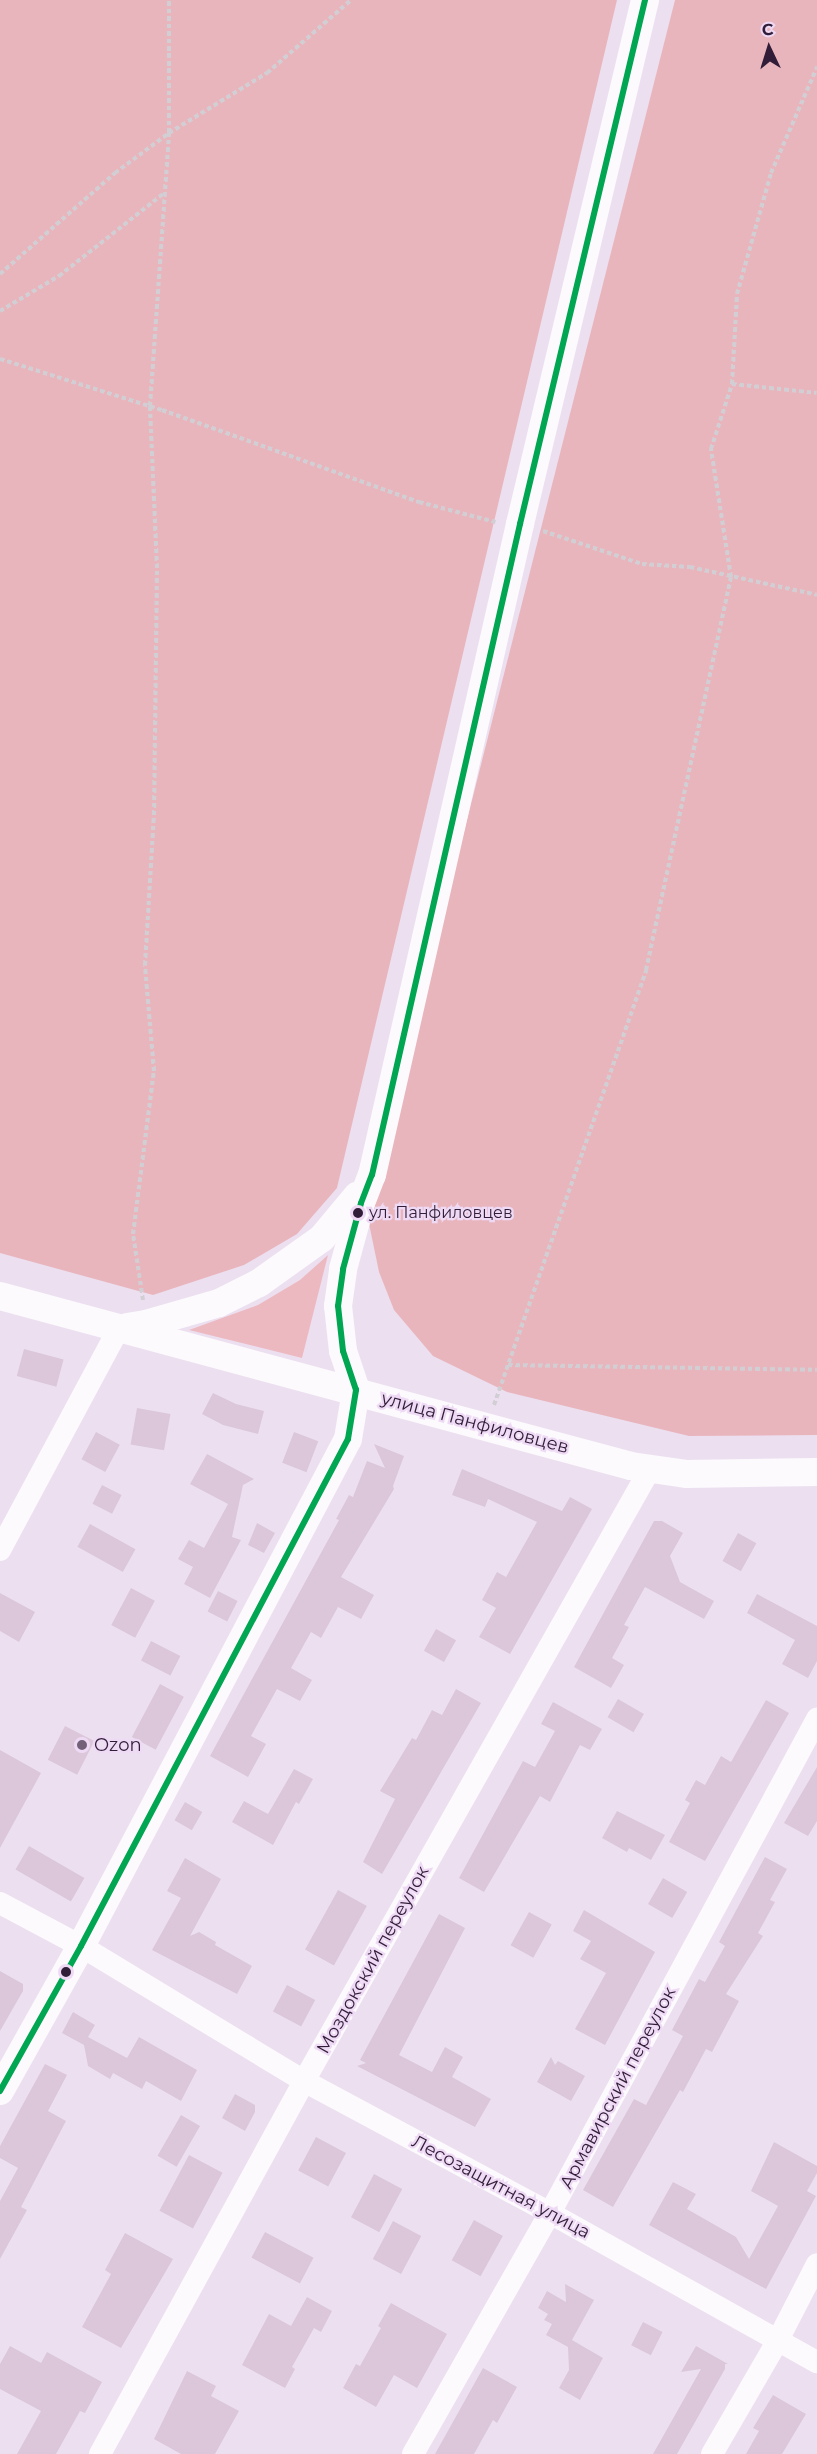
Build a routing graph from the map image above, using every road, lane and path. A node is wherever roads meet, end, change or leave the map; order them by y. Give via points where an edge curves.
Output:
1 (170, 0) edge
2 (351, 0) edge
3 (645, 0) edge
4 (817, 67) edge
5 (169, 133) junction
6 (165, 193) junction
7 (0, 274) edge
8 (0, 311) edge
9 (0, 359) edge
10 (732, 384) junction
11 (817, 393) edge
12 (150, 406) junction
13 (520, 524) junction
14 (731, 577) junction
15 (817, 595) edge
16 (372, 1175) junction
17 (0, 1296) edge
18 (133, 1326) junction
19 (508, 1365) junction
20 (817, 1370) edge
21 (356, 1390) junction
22 (487, 1426) junction
23 (650, 1468) junction
24 (817, 1472) edge
25 (0, 1550) edge
26 (817, 1719) edge
27 (0, 1903) edge
28 (81, 1946) junction
29 (304, 2081) junction
30 (0, 2091) edge
31 (550, 2213) junction
32 (817, 2264) edge
33 (777, 2340) junction
34 (817, 2362) edge
35 (100, 2454) edge
36 (413, 2454) edge
37 (712, 2454) edge

1 - 5 path
2 - 5 path via 267,73
3 - 13 street
4 - 10 path via 771,173 737,294
5 - 6 path
5 - 7 path via 68,212
6 - 8 path via 59,276
6 - 12 path
9 - 12 path
10 - 11 path
10 - 14 path via 711,449
12 - 13 path via 418,502 493,522
12 - 18 path via 157,568 154,815 145,965 154,1071 133,1234
13 - 14 path via 642,564 690,567
13 - 16 street
14 - 15 path
14 - 19 path via 646,970
16 - 18 street via 338,1222 295,1260 259,1283 219,1303
16 - 21 street via 354,1224 338,1306 343,1351
17 - 18 street, улица Панфиловцев
18 - 21 street, улица Панфиловцев
18 - 25 street
19 - 20 path
19 - 22 path
21 - 22 street, улица Панфиловцев
21 - 28 street via 348,1439
22 - 23 street, улица Панфиловцев
23 - 24 street, улица Панфиловцев via 687,1474
23 - 29 street, Моздокский переулок
26 - 31 street, Армавирский переулок
27 - 28 street, Лесозащитная улица
28 - 29 street, Лесозащитная улица
28 - 30 street
29 - 31 street, Лесозащитная улица
29 - 35 street, Моздокский переулок
31 - 33 street, Лесозащитная улица
31 - 36 street, Армавирский переулок
32 - 33 street
33 - 34 street, Лесозащитная улица
33 - 37 street

